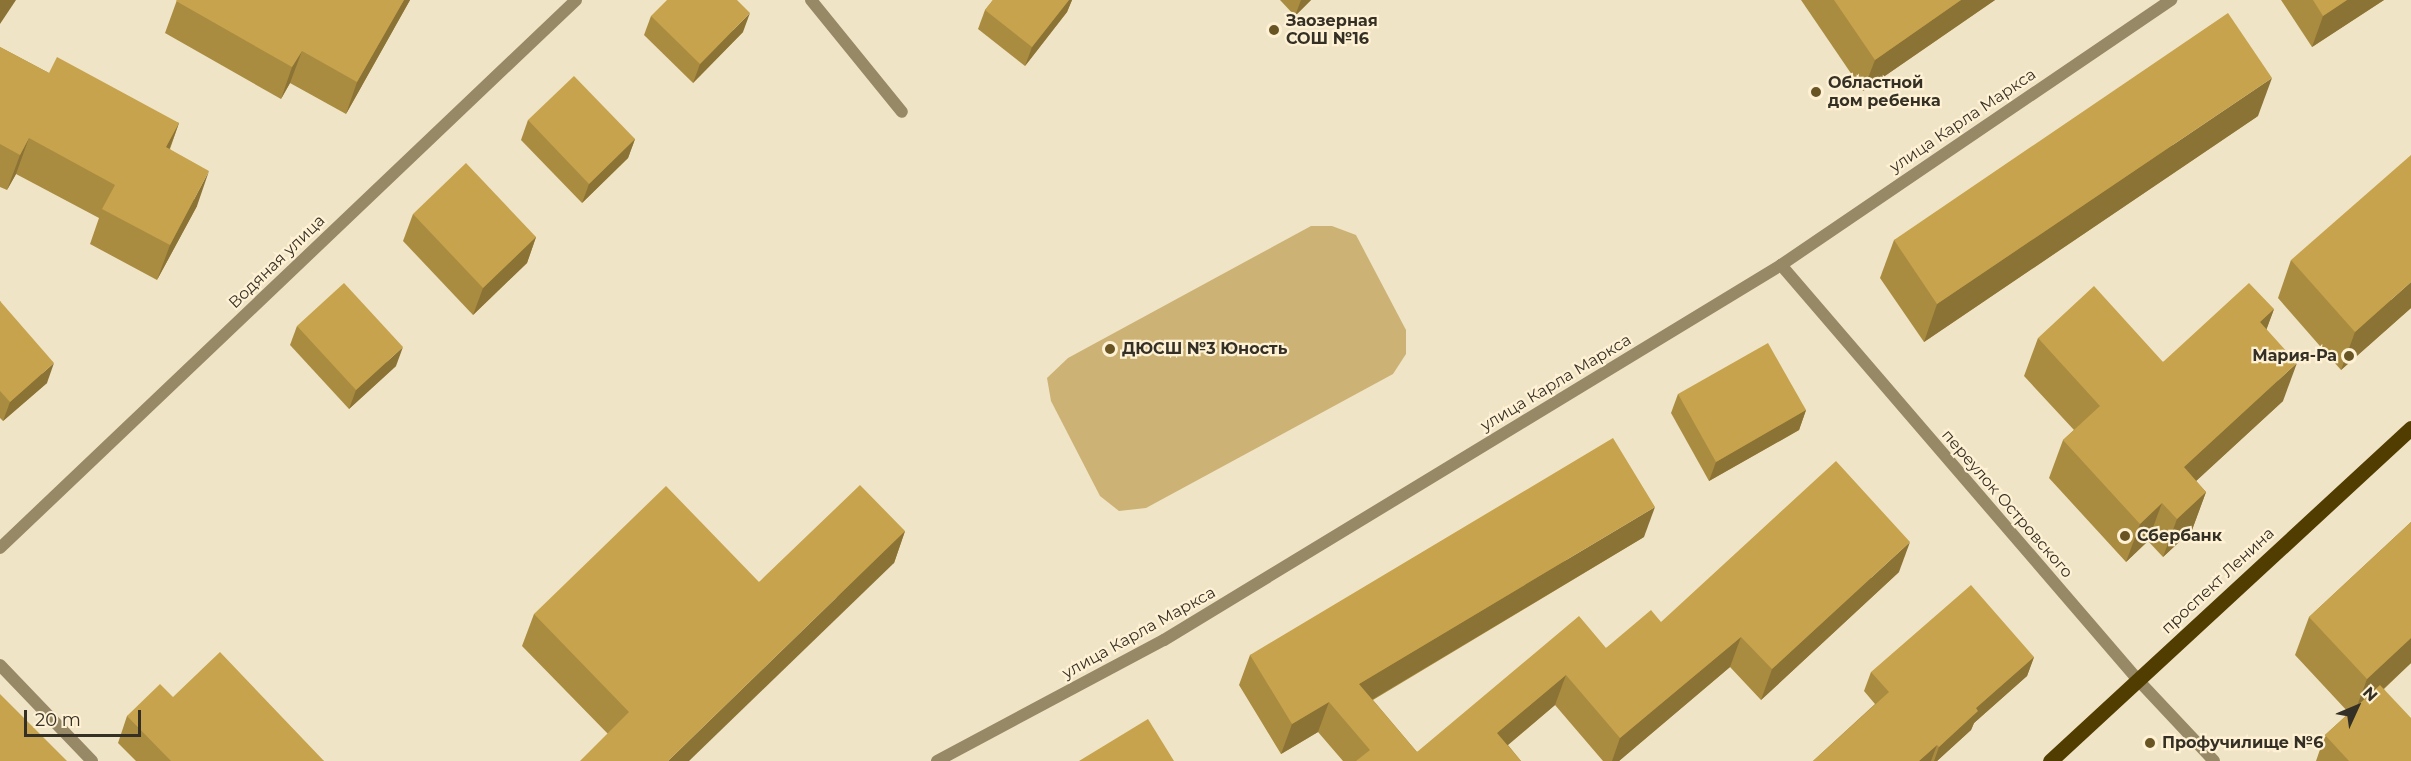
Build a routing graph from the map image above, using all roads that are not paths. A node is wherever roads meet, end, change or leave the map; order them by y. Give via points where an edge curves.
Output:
1 (576, 0) edge
2 (810, 0) edge
3 (2171, 0) edge
4 (902, 112) dead end
5 (1781, 265) junction
6 (2411, 428) edge
7 (0, 548) edge
8 (0, 665) edge
9 (2138, 680) junction
10 (92, 761) edge
11 (937, 761) edge
12 (2050, 761) edge
13 (2214, 761) edge

1 - 7 street, Водяная улица
2 - 4 street
3 - 5 street, улица Карла Маркса
5 - 9 street, переулок Островского
5 - 11 street, улица Карла Маркса via 1164,640
6 - 9 main road, проспект Ленина
8 - 10 street
9 - 12 main road, проспект Ленина
9 - 13 street, переулок Островского

